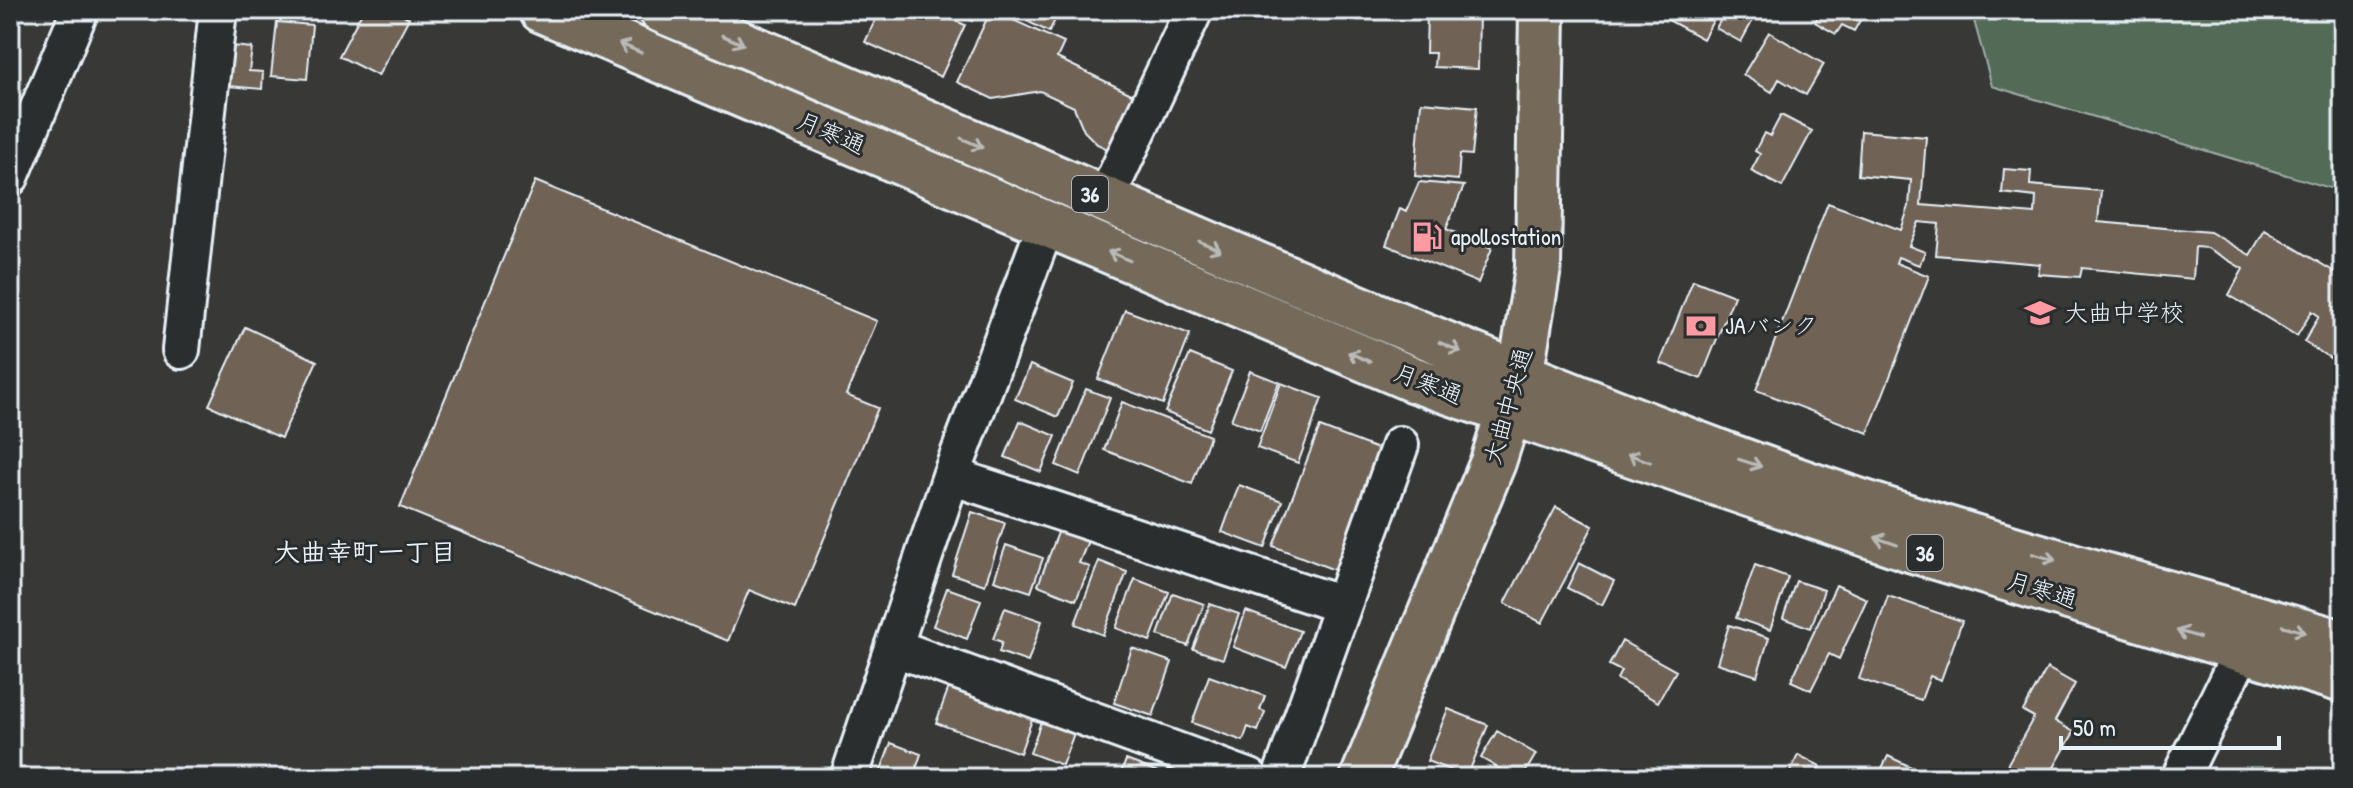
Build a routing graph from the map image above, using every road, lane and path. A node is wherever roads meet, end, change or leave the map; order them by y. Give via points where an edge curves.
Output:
1 (80, 10) edge
2 (218, 10) edge
3 (542, 10) edge
4 (1194, 10) edge
5 (1542, 10) edge
6 (664, 11) edge
7 (10, 177) edge
8 (1105, 200) junction
9 (1046, 225) junction
10 (181, 350) dead end
11 (1515, 396) junction
12 (1400, 445) dead end
13 (951, 476) junction
14 (1342, 605) junction
15 (2343, 643) edge
16 (893, 647) junction
17 (2242, 651) junction
18 (2343, 680) edge
19 (849, 778) edge
20 (1250, 778) edge
21 (1281, 778) edge
22 (1363, 778) edge
23 (2180, 778) edge

1 - 7 street
2 - 10 street
9 -> 3 main road, 月寒通 / 36
4 - 8 street
5 - 11 main road, 大曲中央通 via 1538,268
6 -> 8 main road, 月寒通 / 36
8 -> 11 main road, 月寒通 / 36
11 -> 9 main road, 月寒通 / 36 via 1412,379
9 - 13 street
11 -> 15 main road, 月寒通 / 36
17 -> 11 main road, 月寒通 / 36 via 1910,549
11 - 22 main road, 大曲中央通
12 - 14 street
13 - 14 street
13 - 16 street
14 - 21 street
16 - 19 street
16 - 20 street
17 - 18 main road, 月寒通 / 36
17 - 23 street

